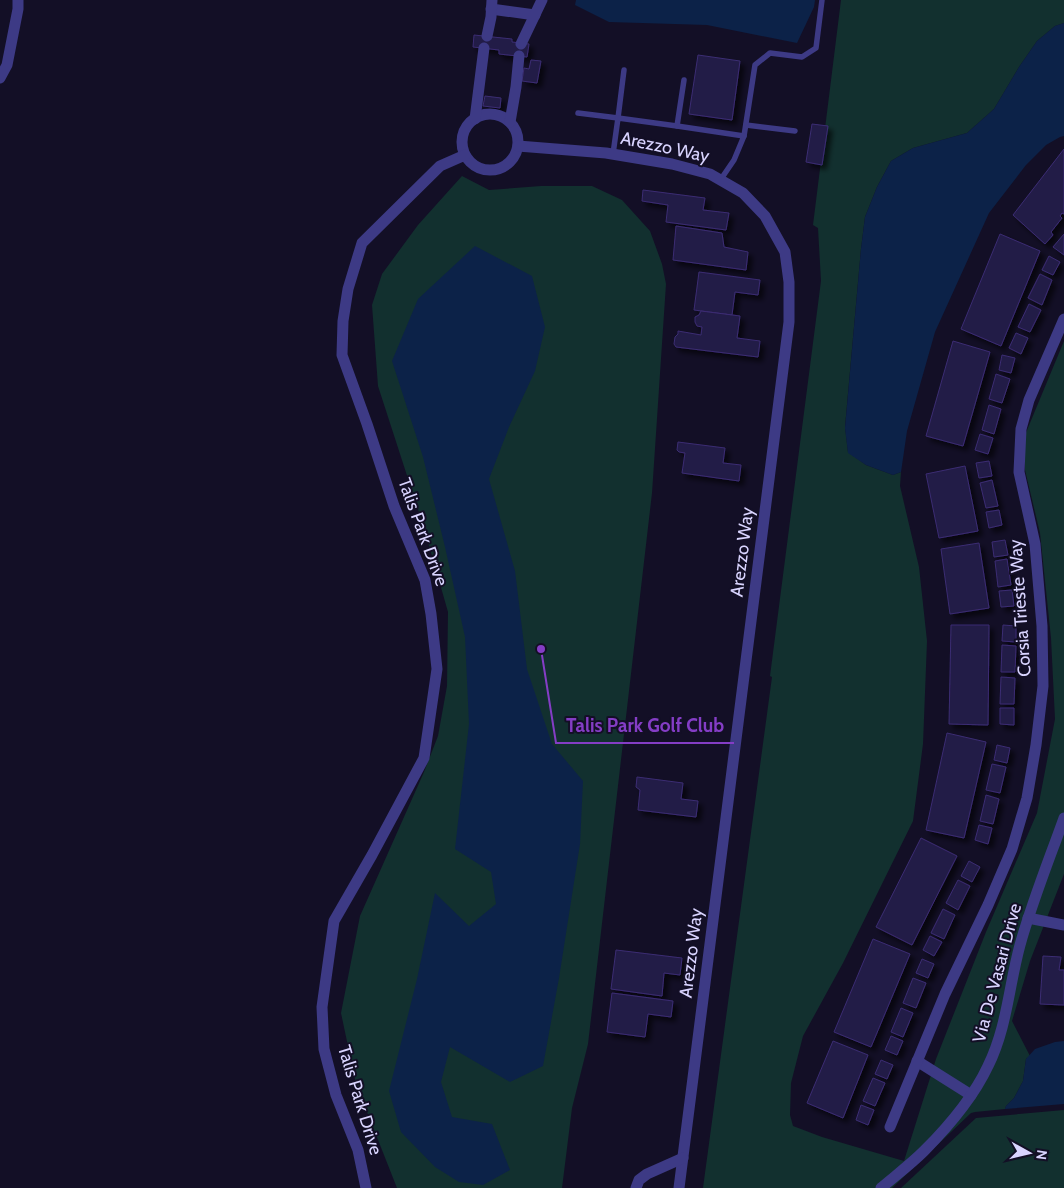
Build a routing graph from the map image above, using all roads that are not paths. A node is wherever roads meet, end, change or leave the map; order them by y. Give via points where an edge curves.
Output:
1 (18, 0) edge
2 (542, 0) edge
3 (822, 0) edge
4 (492, 4) edge
5 (535, 15) junction
6 (487, 36) dead end
7 (521, 44) dead end
8 (484, 48) dead end
9 (519, 56) dead end
10 (624, 70) dead end
11 (0, 78) edge
12 (684, 80) dead end
13 (578, 113) dead end
14 (618, 118) junction
15 (475, 119) junction
16 (510, 122) junction
17 (746, 124) junction
18 (677, 126) junction
19 (795, 131) dead end
20 (744, 136) junction
21 (518, 146) junction
22 (613, 154) junction
23 (465, 155) junction
24 (721, 180) junction
25 (1064, 319) edge
26 (1064, 818) edge
27 (1028, 918) junction
28 (1064, 924) edge
29 (917, 1061) junction
30 (971, 1095) junction
31 (890, 1127) dead end
32 (683, 1158) junction
33 (366, 1188) edge
34 (636, 1188) edge
35 (678, 1188) edge
36 (881, 1188) edge

1 - 11 street via 7,65
2 - 5 street
3 - 17 lane via 816,48 802,57 770,53 754,65
4 - 5 street
4 - 6 street
5 - 7 street
8 - 15 street
9 - 16 street
10 - 14 lane
12 - 18 lane
13 - 14 lane
14 - 18 lane
14 - 22 lane
15 - 16 street via 493,114
15 - 23 street via 465,131
16 - 21 street via 518,137
17 - 19 lane
17 - 20 lane
18 - 20 lane
20 - 24 lane
21 - 22 street, Arezzo Way
21 - 23 street via 511,162 495,170 478,168
22 - 24 street, Arezzo Way via 698,170
23 - 33 street, Talis Park Drive via 440,166 362,243 348,288 343,321 342,355 394,506 424,580 436,669 424,758 334,921 322,1007 324,1049 336,1095 358,1150
24 - 32 street, Arezzo Way via 743,193 765,216 785,252 789,322
25 - 29 street, Corsia Trieste Way via 1029,400 1021,429 1019,472 1035,544 1043,686 1027,798 1012,848
26 - 27 street, Via De Vasari Drive
27 - 28 street
27 - 30 street, Via De Vasari Drive via 997,1046
29 - 30 street
29 - 31 street, Corsia Trieste Way
30 - 36 street, Via De Vasari Drive via 924,1152
32 - 34 street via 647,1174 639,1180
32 - 35 street, Arezzo Way

